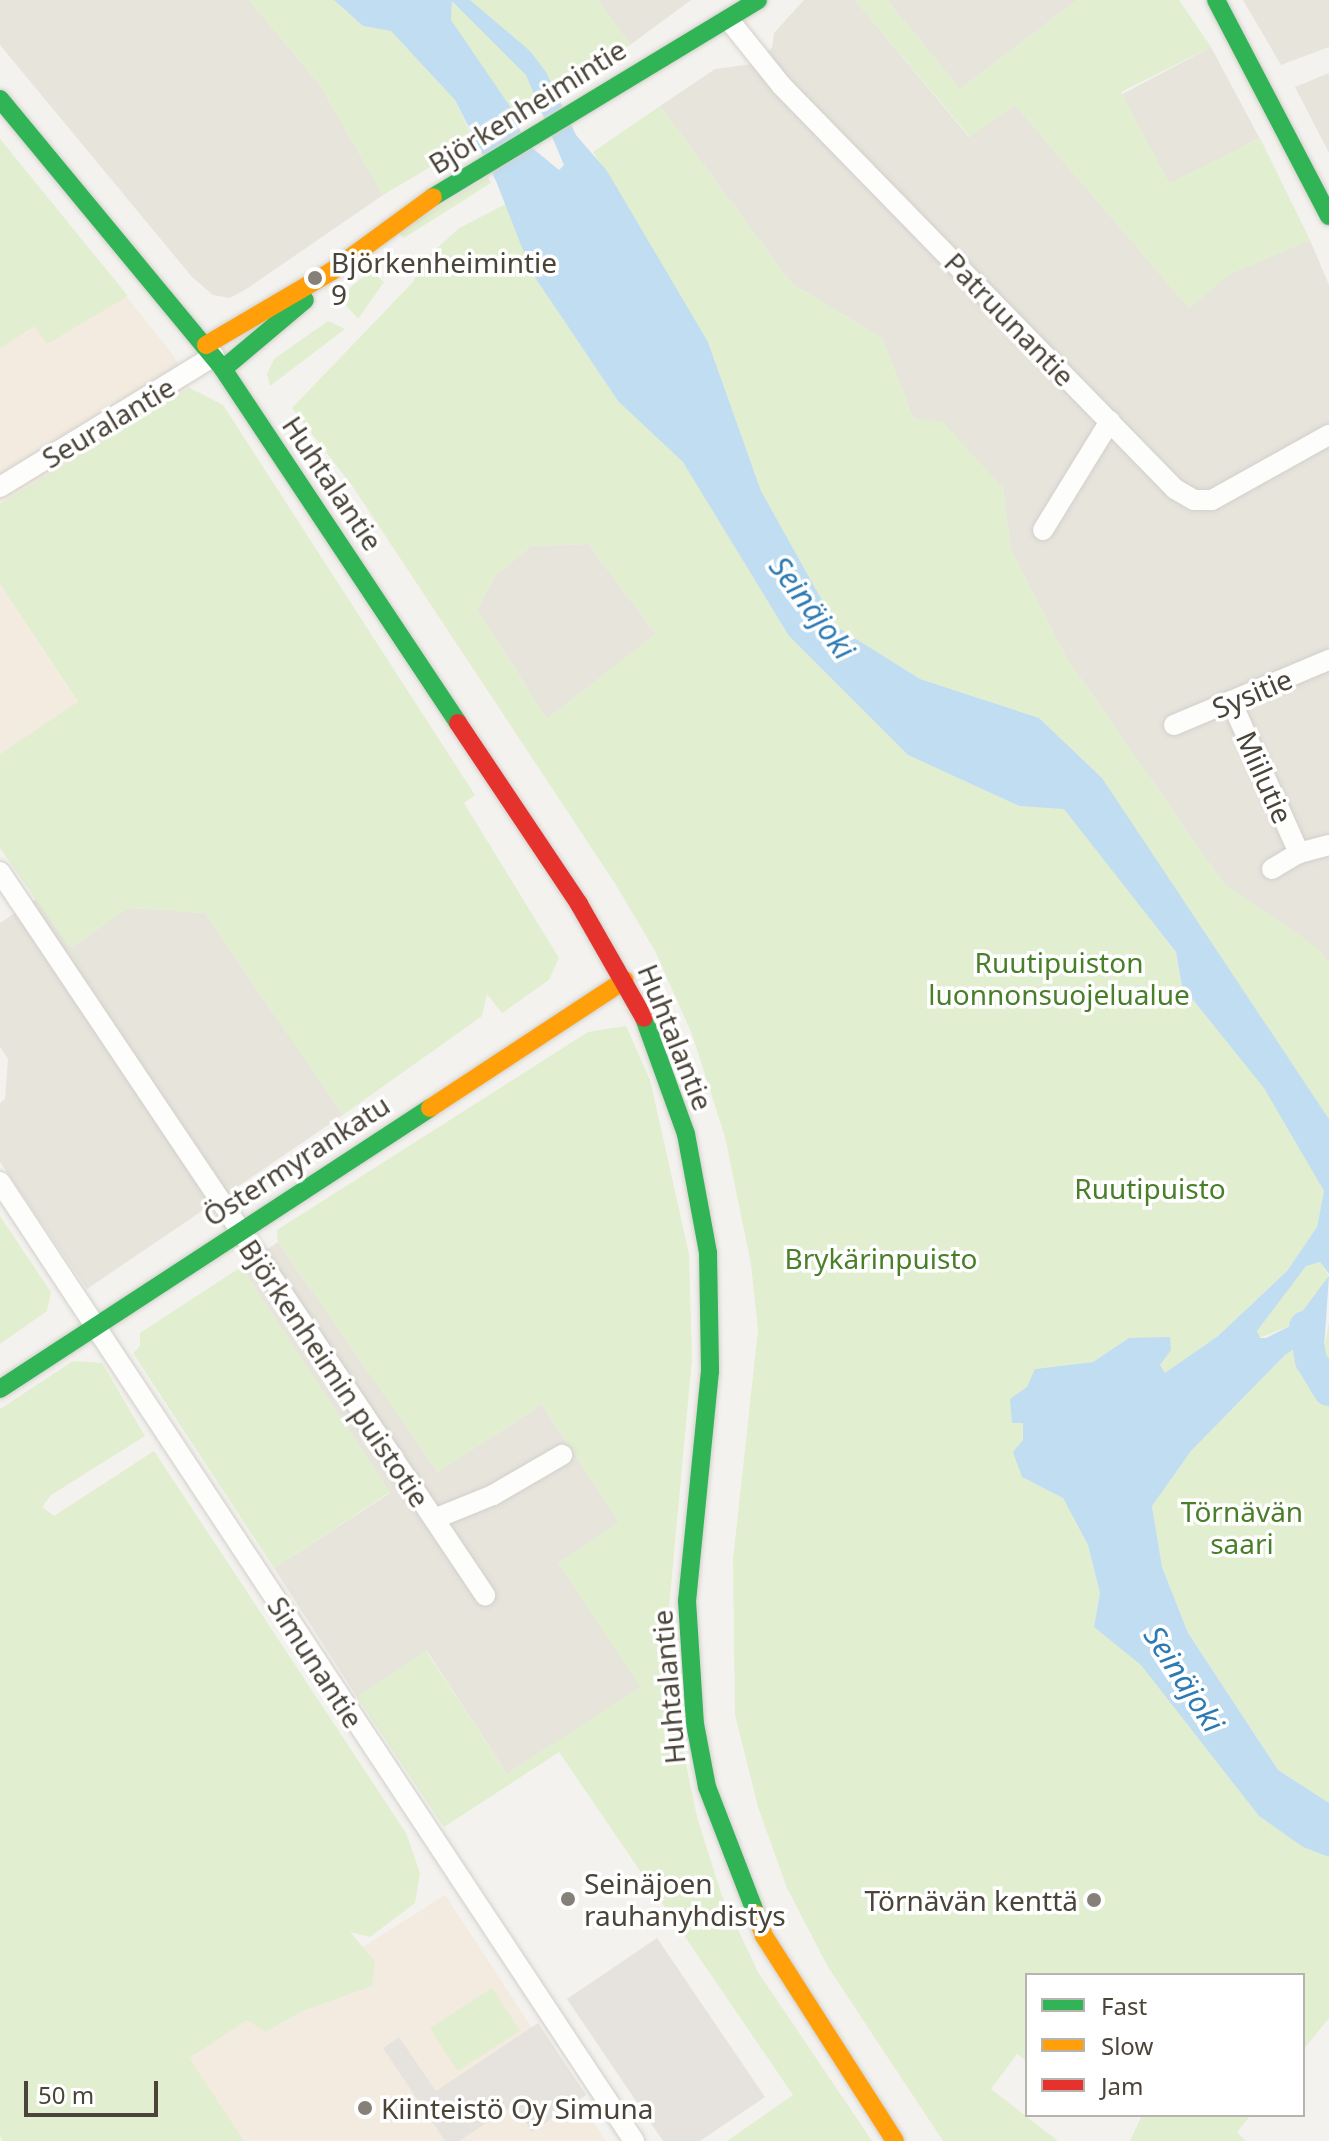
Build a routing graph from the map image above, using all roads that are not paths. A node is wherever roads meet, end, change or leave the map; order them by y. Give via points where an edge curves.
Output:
1 (758, 0) edge
2 (1216, 0) edge
3 (729, 20) junction
4 (0, 99) edge
5 (1329, 216) edge
6 (332, 271) junction
7 (214, 357) junction
8 (1110, 421) junction
9 (1329, 435) edge
10 (0, 487) edge
11 (1043, 530) dead end
12 (1329, 660) edge
13 (1231, 701) junction
14 (1174, 725) dead end
15 (1329, 845) edge
16 (1299, 853) junction
17 (1272, 869) dead end
18 (0, 872) edge
19 (625, 980) junction
20 (0, 1182) edge
21 (239, 1231) junction
22 (97, 1327) junction
23 (0, 1389) edge
24 (562, 1455) dead end
25 (434, 1519) junction
26 (485, 1595) dead end
27 (634, 2141) edge
28 (895, 2141) edge

1 - 3 main road, Björkenheimintie
2 - 5 main road via 1285,123
3 - 6 main road, Björkenheimintie via 402,217
3 - 8 street, Patruunantie via 781,85
4 - 7 main road, Huhtalantie
6 - 7 main road, Björkenheimintie
6 - 7 main road, Björkenheimintie
7 - 10 street, Seuralantie
7 - 19 main road, Huhtalantie
8 - 9 street, Patruunantie via 1175,489 1194,500 1212,500 1244,486
8 - 11 street
12 - 13 street, Sysitie
13 - 14 street, Sysitie
13 - 16 street, Miilutie
15 - 16 street
16 - 17 street
18 - 21 street, Björkenheimin puistotie
19 - 21 main road, Östermyrankatu
19 - 28 main road, Huhtalantie via 663,1063 686,1134 708,1253 710,1371 687,1601 695,1724 707,1787 764,1936
20 - 22 street, Simunantie
21 - 22 main road, Östermyrankatu
21 - 25 street, Björkenheimin puistotie
22 - 23 main road, Östermyrankatu
22 - 27 street, Simunantie
24 - 25 street via 493,1495
25 - 26 street, Björkenheimin puistotie

